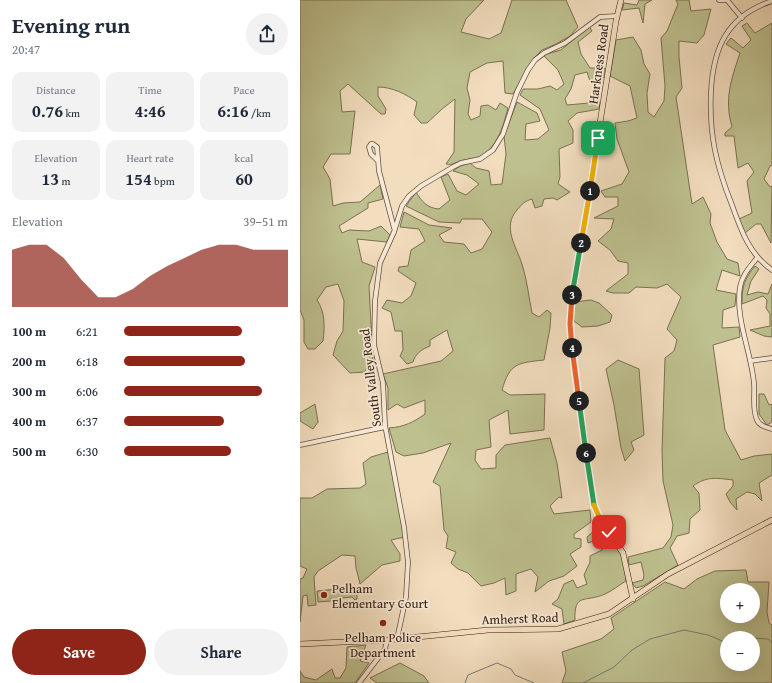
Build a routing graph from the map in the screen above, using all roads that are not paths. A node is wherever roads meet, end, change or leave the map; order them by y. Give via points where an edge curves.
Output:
1 (621, 0) edge
2 (719, 0) edge
3 (726, 0) edge
4 (772, 1) edge
5 (617, 16) junction
6 (742, 18) junction
7 (378, 161) dead end
8 (394, 232) junction
9 (757, 258) junction
10 (772, 270) edge
11 (772, 358) edge
12 (750, 362) junction
13 (385, 427) junction
14 (772, 429) edge
15 (300, 445) edge
16 (772, 520) edge
17 (633, 598) junction
18 (397, 639) junction
19 (387, 640) junction
20 (300, 644) edge
21 (359, 683) edge

1 - 5 main road, Harkness Road
2 - 3 street
3 - 6 street
4 - 6 street
5 - 8 street, South Valley Road via 600,18 565,43 537,58 519,88 503,134 493,150 480,160 453,167 414,191 402,206
5 - 17 main road, Harkness Road via 571,301 570,324 594,505 600,519 623,553
6 - 9 street via 727,33 715,56 711,79 710,126 714,153 722,179 742,232
7 - 8 street via 394,221
8 - 13 street, South Valley Road via 379,269 374,324 375,353 384,389
9 - 10 street
9 - 12 street via 743,277 740,295 741,317
11 - 12 street
12 - 14 street via 756,418 760,424
13 - 15 street
13 - 18 street, South Valley Road via 404,523 408,562 405,605
16 - 17 main road, Amherst Road via 668,574
17 - 18 main road, Amherst Road via 609,614 558,629 488,630
18 - 19 main road, Amherst Road
19 - 20 main road, Amherst Road
19 - 21 street via 384,649

